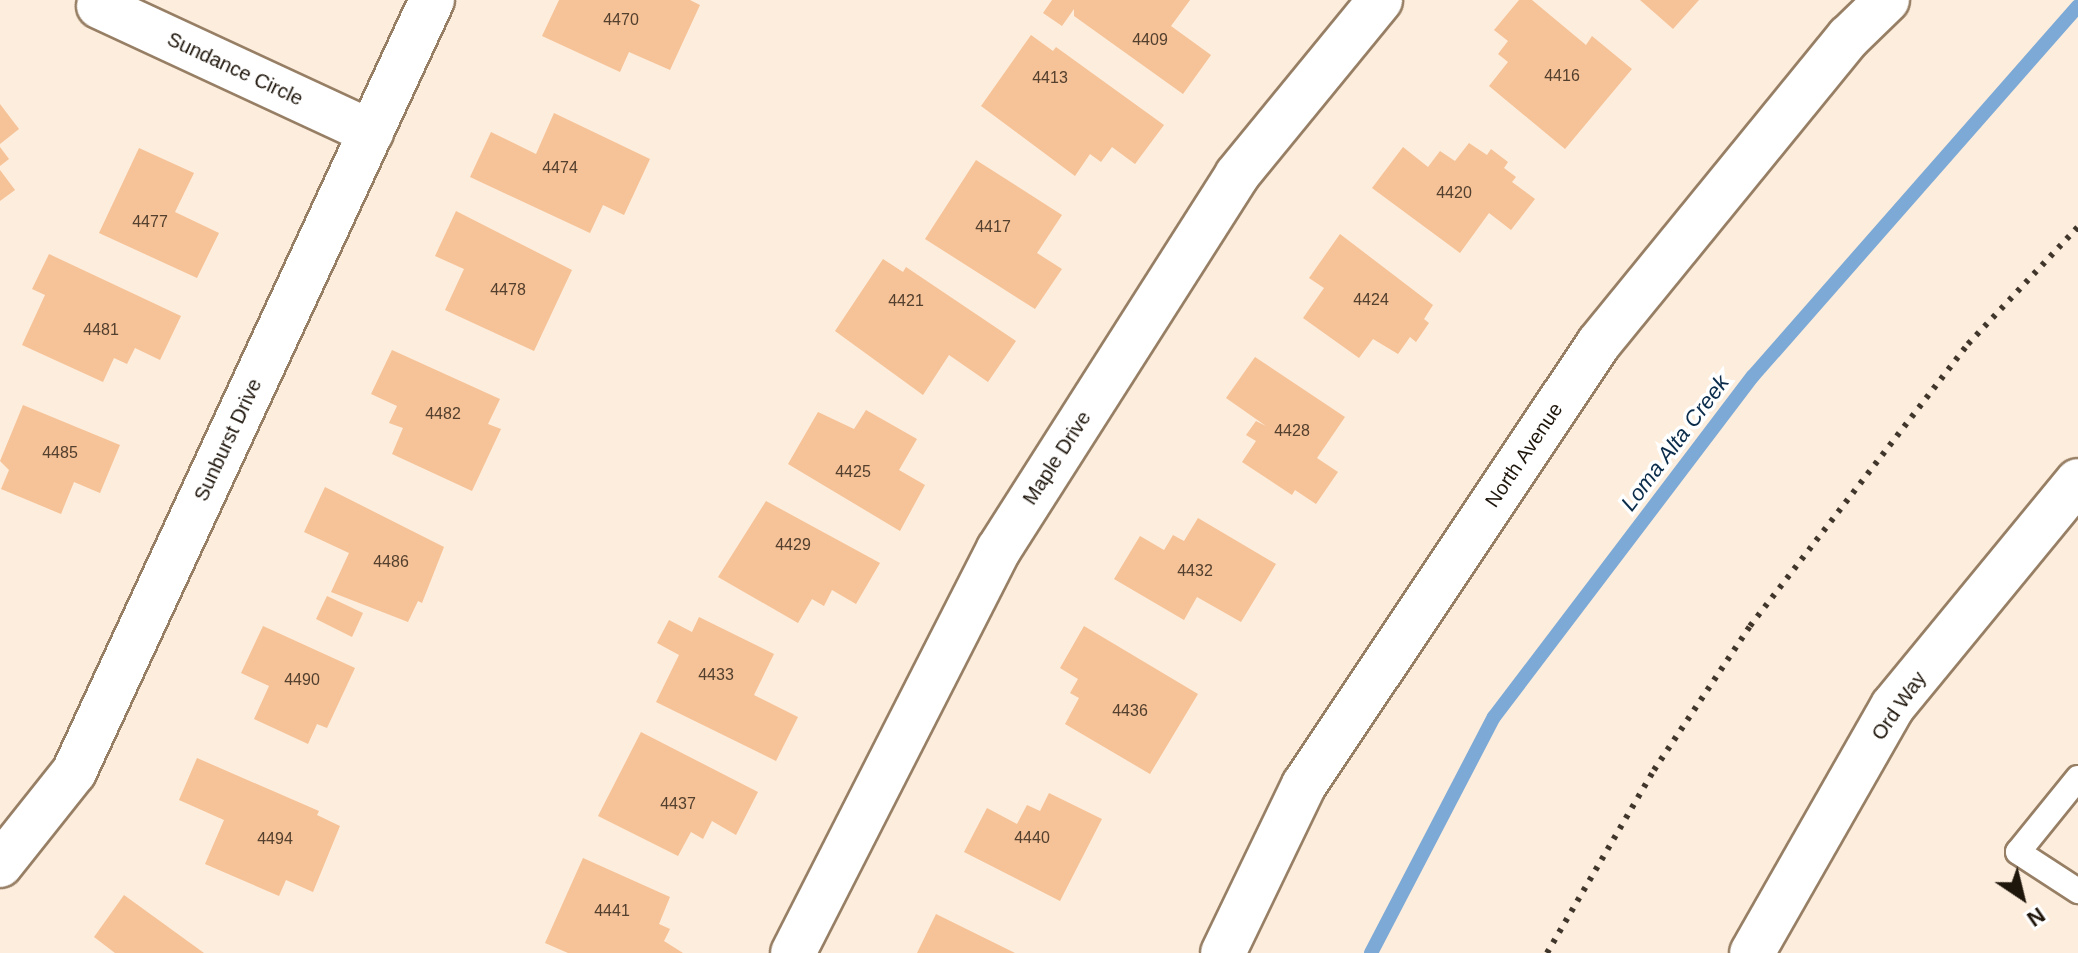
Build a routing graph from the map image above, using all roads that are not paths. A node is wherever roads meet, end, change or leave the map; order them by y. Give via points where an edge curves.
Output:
1 (432, 0) edge
2 (1380, 0) edge
3 (1887, 0) edge
4 (99, 6) dead end
5 (371, 132) junction
6 (2078, 481) edge
7 (2078, 778) edge
8 (0, 865) edge
9 (2078, 891) edge
10 (793, 953) edge
11 (1223, 953) edge
12 (1752, 953) edge

1 - 5 street, Sunburst Drive
2 - 10 street, Maple Drive via 1237,175 999,549
3 - 11 street, North Avenue via 1849,37 1599,343 1304,785
4 - 5 street, Sundance Circle
5 - 8 street, Sunburst Drive via 74,772
6 - 12 street, Ord Way via 1893,706
7 - 9 lane via 2018,852

